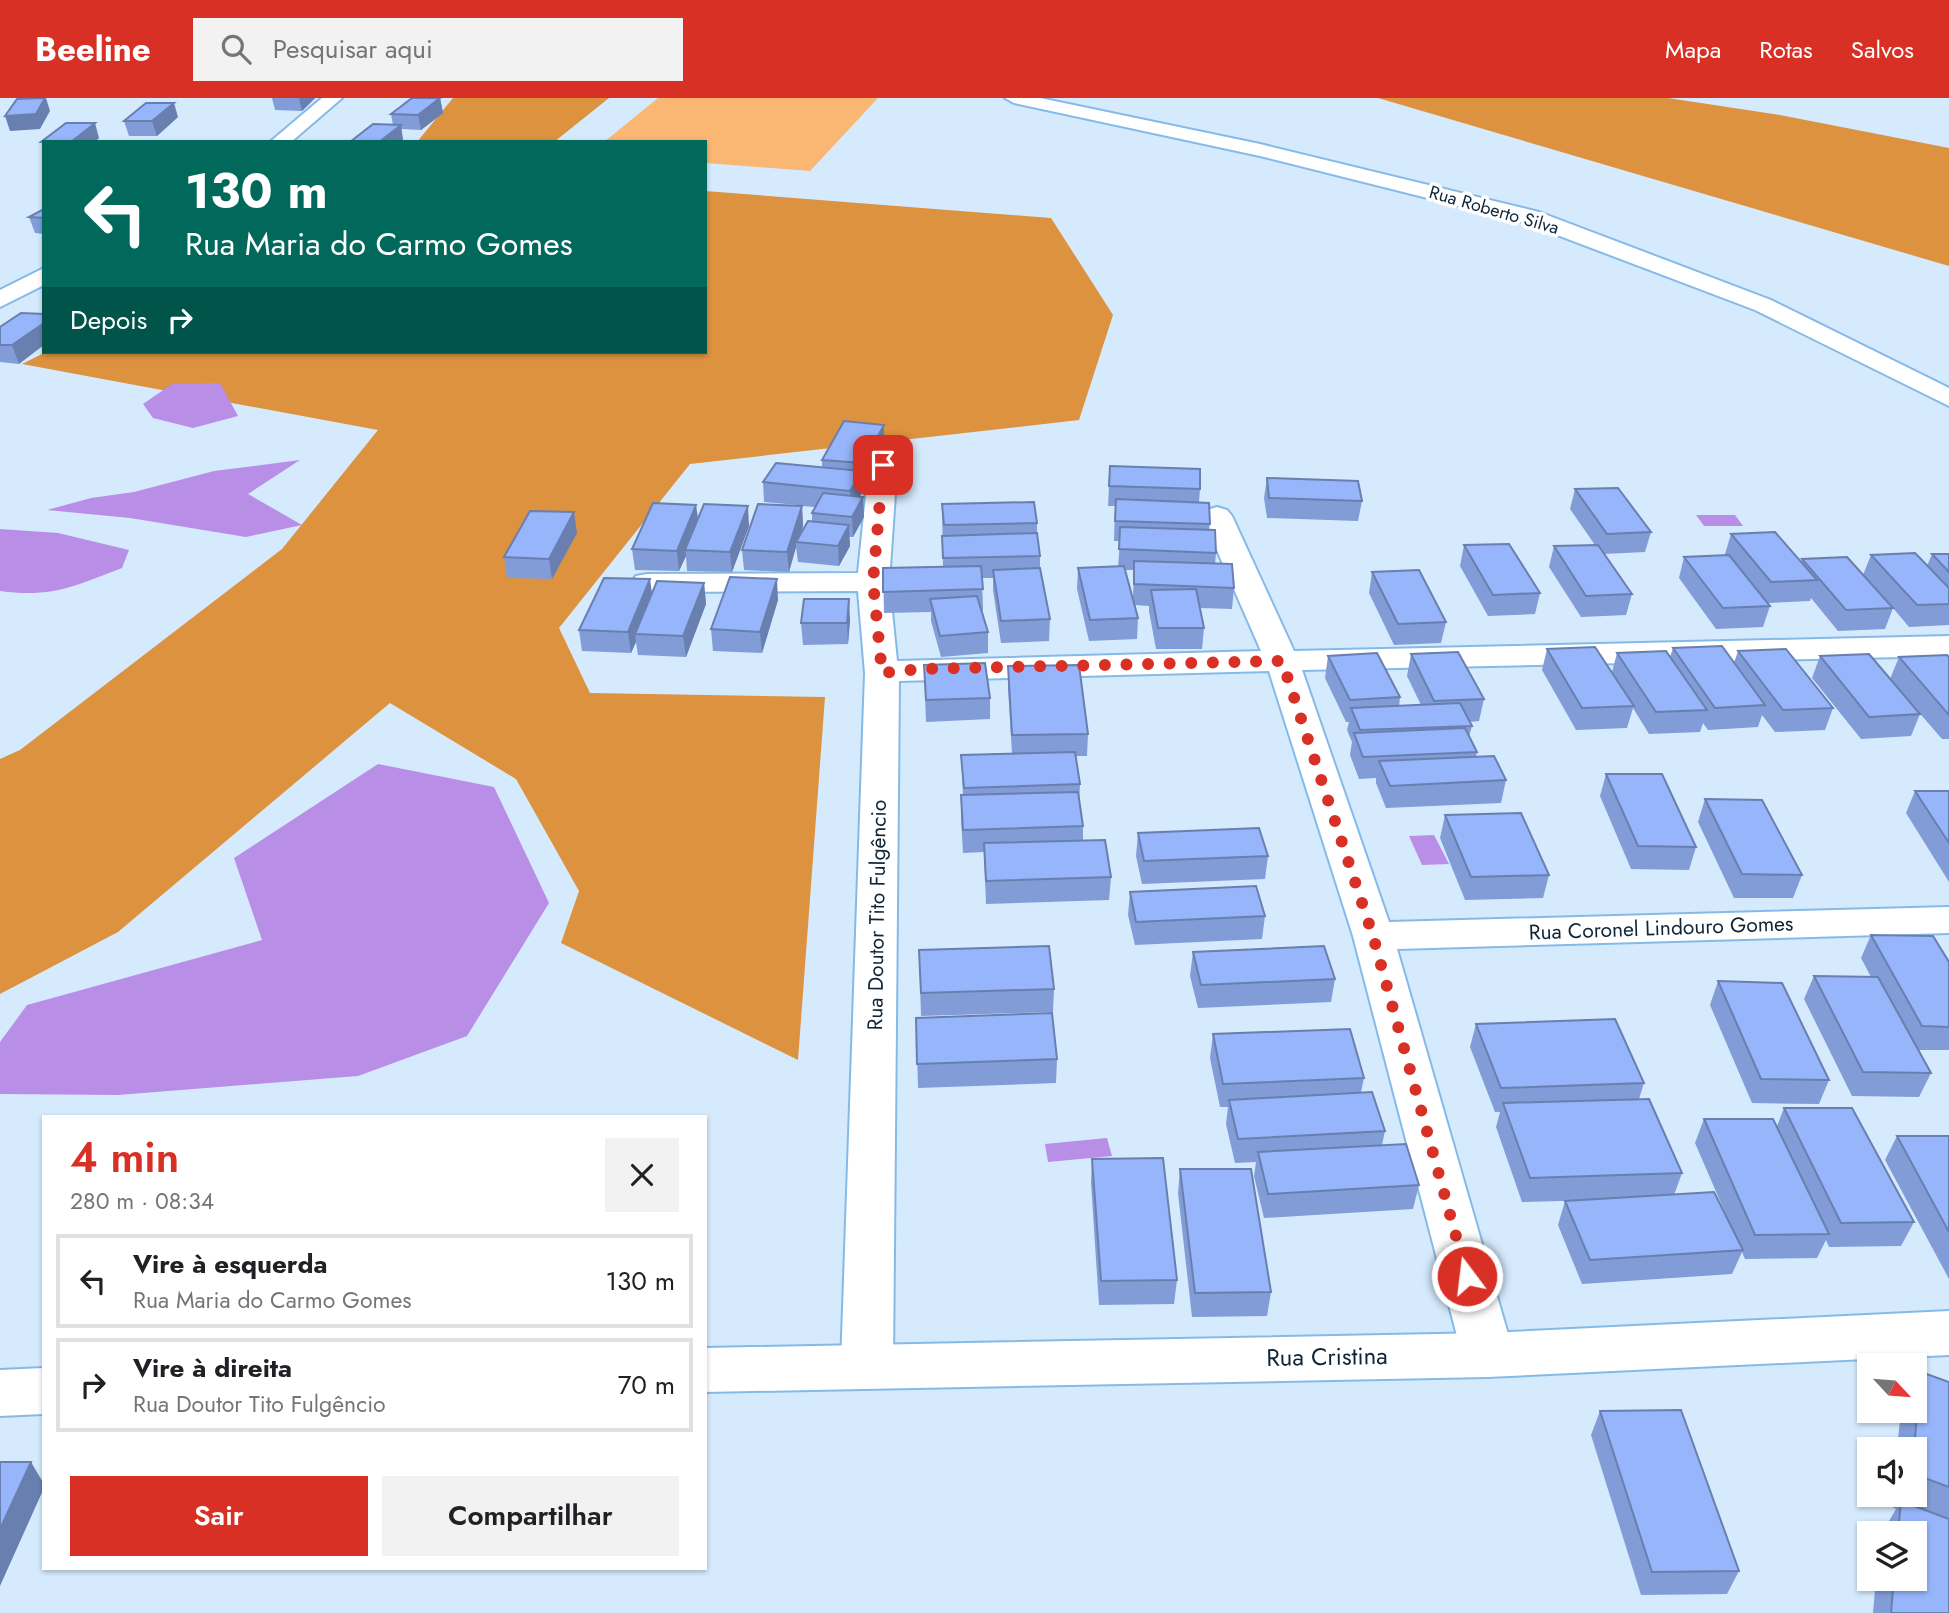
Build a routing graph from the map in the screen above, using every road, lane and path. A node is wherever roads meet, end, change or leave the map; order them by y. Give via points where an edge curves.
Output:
1 (333, 98) edge
2 (1014, 98) edge
3 (281, 140) edge
4 (42, 276) edge
5 (0, 300) edge
6 (1949, 398) edge
7 (883, 465) dead end
8 (1217, 516) dead end
9 (873, 582) junction
10 (647, 583) edge
11 (1949, 646) edge
12 (1282, 661) junction
13 (882, 673) junction
14 (1949, 920) edge
15 (1373, 936) junction
16 (1949, 1333) edge
17 (1488, 1354) junction
18 (867, 1365) junction
19 (707, 1370) edge
20 (42, 1391) edge
21 (0, 1392) edge

1 - 3 street
2 - 6 street, Rua Roberto Silva via 1260,150 1531,216 1763,304
4 - 5 street
7 - 9 street, Rua Doutor Tito Fulgêncio
8 - 12 street
9 - 10 street
9 - 13 street, Rua Doutor Tito Fulgêncio
11 - 12 street
12 - 13 street
12 - 15 street
13 - 18 street, Rua Doutor Tito Fulgêncio
14 - 15 street, Rua Coronel Lindouro Gomes
15 - 17 street
16 - 17 street, Rua Cristina
17 - 18 street, Rua Cristina
18 - 19 street, Rua Cristina
20 - 21 street

